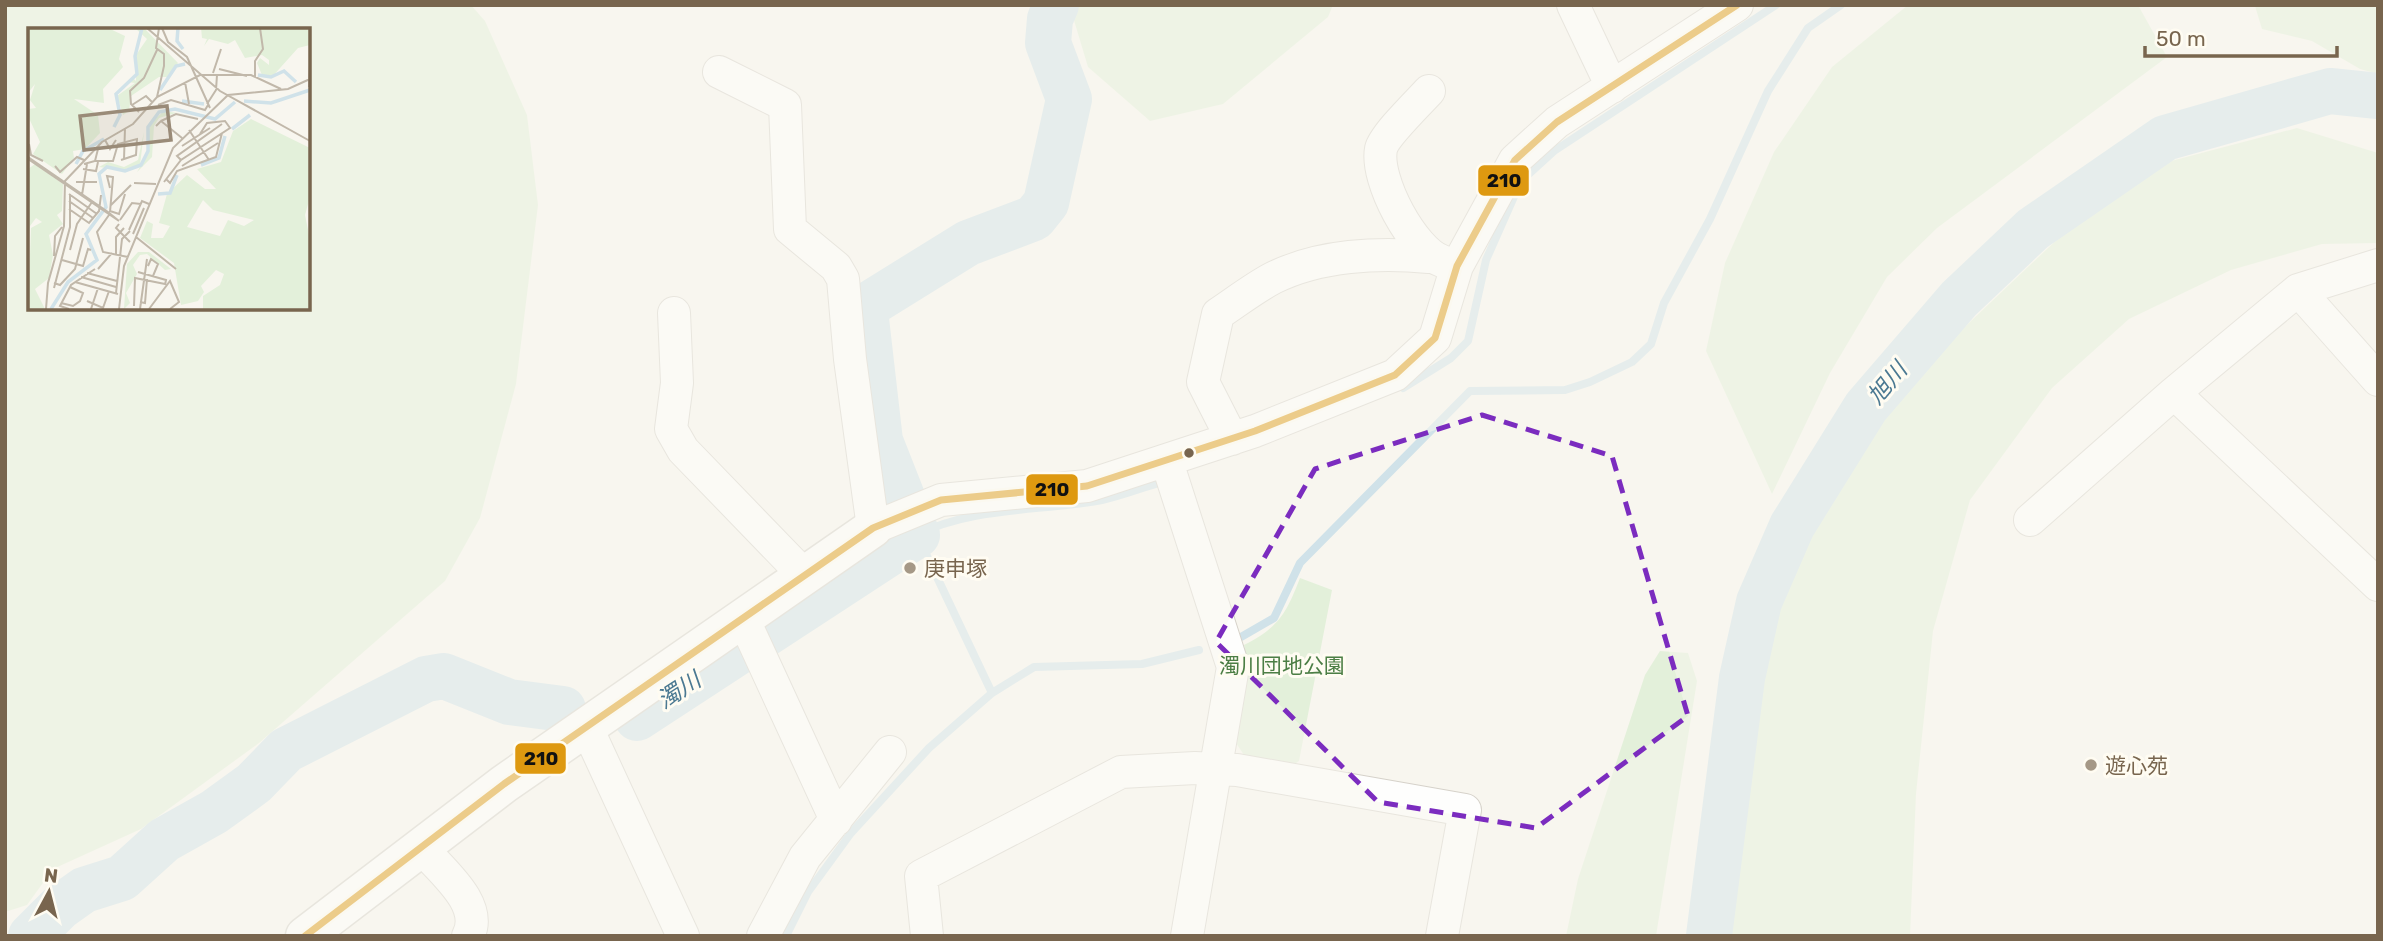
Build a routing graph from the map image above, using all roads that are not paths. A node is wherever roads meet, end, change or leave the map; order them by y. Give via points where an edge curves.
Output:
1 (1573, 5) edge
2 (1737, 5) edge
3 (719, 72) dead end
4 (1612, 87) junction
5 (1429, 91) dead end
6 (1443, 262) junction
7 (2378, 265) edge
8 (2298, 290) junction
9 (674, 313) dead end
10 (2378, 380) edge
11 (2174, 393) junction
12 (1233, 439) junction
13 (1167, 462) junction
14 (895, 517) junction
15 (2029, 520) dead end
16 (803, 574) junction
17 (2378, 585) edge
18 (750, 632) junction
19 (586, 726) junction
20 (890, 752) dead end
21 (1218, 768) junction
22 (836, 820) junction
23 (421, 847) junction
24 (305, 936) edge
25 (468, 936) edge
26 (683, 936) edge
27 (764, 936) edge
28 (927, 936) edge
29 (1187, 936) edge
30 (1442, 936) edge

1 - 4 street
2 - 4 street
3 - 14 street via 785,105 790,229 836,267 843,279 850,359
4 - 6 street via 1557,122 1515,160
5 - 6 street via 1381,147 1380,172 1405,226
6 - 12 street via 1435,338 1395,375
6 - 12 street via 1390,253 1328,261 1274,278 1218,314 1203,382
7 - 8 street
8 - 10 street
8 - 11 street
9 - 16 street via 677,383 671,429 683,450
11 - 15 street
11 - 17 street
12 - 13 street
13 - 14 street via 1087,486 941,500
13 - 21 street via 1233,667
14 - 16 street
16 - 18 street
18 - 19 street
18 - 22 street
19 - 23 street
19 - 26 street
20 - 22 street
21 - 28 street via 1121,772 921,876
21 - 29 street
21 - 30 street via 1465,810
22 - 27 street via 805,858
23 - 24 street
23 - 25 street via 471,906 474,926

